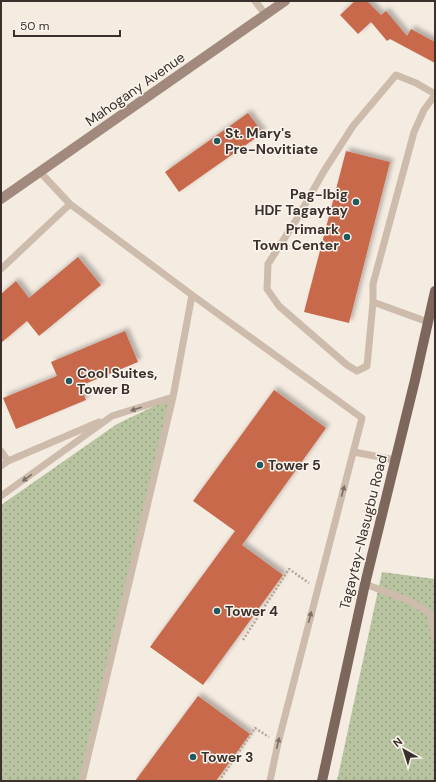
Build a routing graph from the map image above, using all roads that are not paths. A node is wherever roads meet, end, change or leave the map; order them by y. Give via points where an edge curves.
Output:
1 (255, 1) edge
2 (285, 1) edge
3 (266, 15) junction
4 (435, 94) edge
5 (40, 172) junction
6 (1, 199) edge
7 (70, 204) junction
8 (1, 269) edge
9 (435, 291) edge
10 (192, 295) junction
11 (373, 302) junction
12 (428, 322) junction
13 (173, 397) junction
14 (112, 416) junction
15 (1, 451) edge
16 (354, 452) junction
17 (395, 460) junction
18 (8, 461) junction
19 (1, 466) edge
20 (1, 496) edge
21 (365, 584) junction
22 (433, 614) edge
23 (435, 638) edge
24 (82, 781) edge
25 (270, 781) edge
26 (322, 781) edge

1 - 3 lane
2 - 3 main road, Mahogany Avenue
3 - 5 main road, Mahogany Avenue
4 - 11 lane via 414,132 374,284
4 - 11 lane via 396,75 353,126 268,264 268,290 279,306 347,365 358,371 367,366
5 - 6 main road, Mahogany Avenue
5 - 7 lane
7 - 8 lane
7 - 10 lane
9 - 12 main road, Tagaytay-Nasugbu Road
10 - 13 lane
10 - 16 lane via 362,418
11 - 12 lane
12 - 17 main road, Tagaytay-Nasugbu Road
13 -> 14 lane
13 - 24 lane
14 - 18 lane
14 -> 20 lane
15 - 18 lane
16 - 17 lane
25 -> 16 lane
17 - 21 main road, Tagaytay-Nasugbu Road
18 - 19 lane
21 - 22 lane via 410,601
21 - 26 main road, Tagaytay-Nasugbu Road
22 - 23 lane

